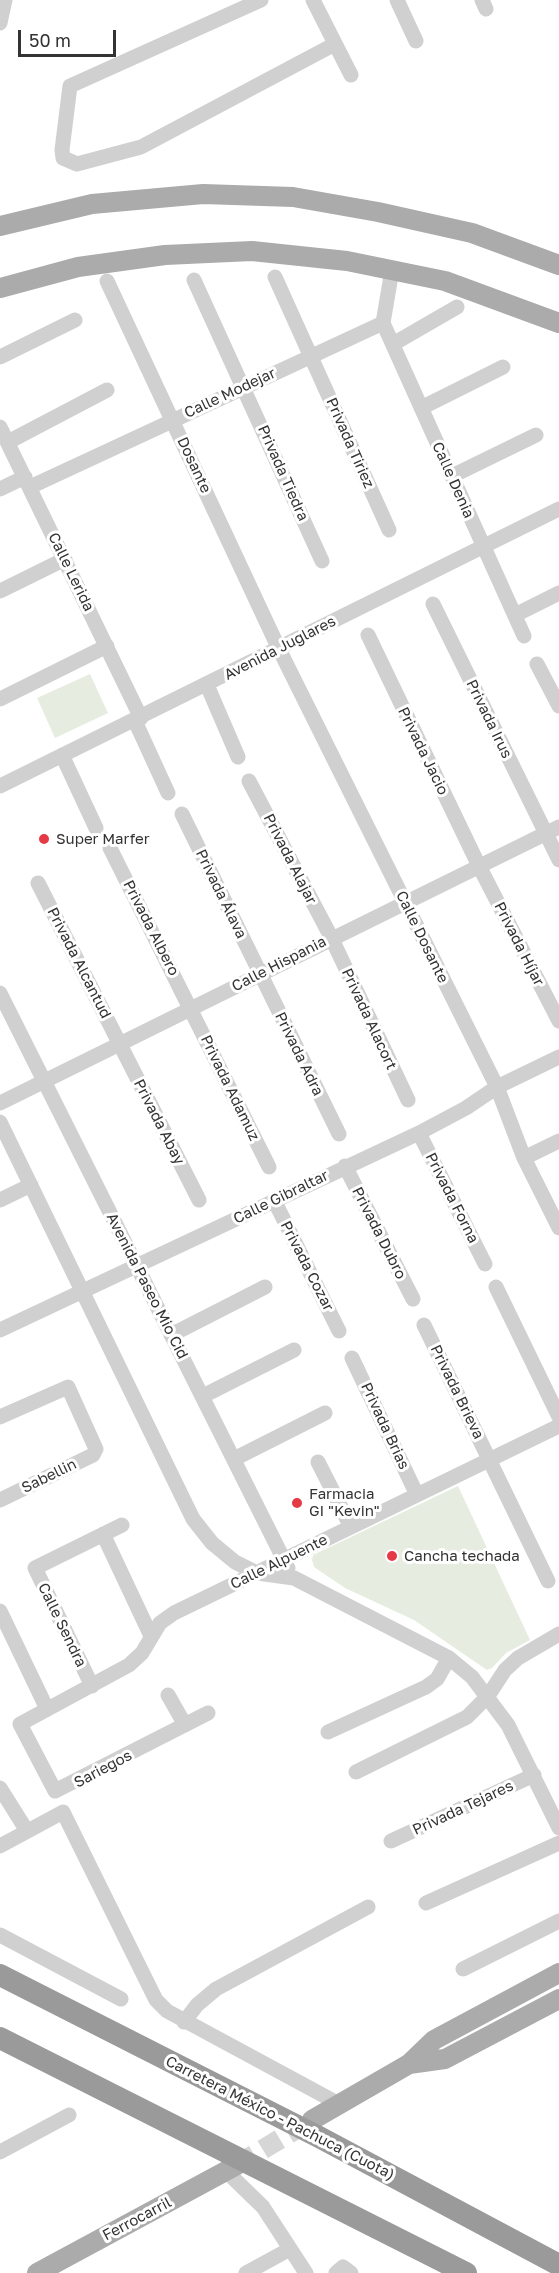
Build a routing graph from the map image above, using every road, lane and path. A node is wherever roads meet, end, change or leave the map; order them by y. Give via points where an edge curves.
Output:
1 (5, 0) edge
2 (261, 0) edge
3 (313, 0) edge
4 (397, 0) edge
5 (0, 23) edge
6 (416, 42) dead end
7 (335, 44) junction
8 (351, 75) dead end
9 (0, 226) edge
10 (559, 265) edge
11 (392, 270) junction
12 (275, 277) dead end
13 (194, 280) dead end
14 (107, 282) dead end
15 (0, 288) edge
16 (456, 307) dead end
17 (75, 320) dead end
18 (383, 323) junction
19 (559, 323) edge
20 (393, 344) junction
21 (311, 355) junction
22 (0, 357) edge
23 (503, 367) dead end
24 (244, 386) junction
25 (107, 390) dead end
26 (422, 408) junction
27 (173, 420) junction
28 (0, 427) edge
29 (536, 435) dead end
30 (8, 442) junction
31 (452, 476) junction
32 (27, 482) junction
33 (0, 489) edge
34 (559, 509) edge
35 (389, 531) dead end
36 (482, 545) junction
37 (65, 559) junction
38 (322, 561) dead end
39 (0, 591) edge
40 (559, 593) edge
41 (432, 604) dead end
42 (515, 615) junction
43 (368, 635) dead end
44 (524, 636) dead end
45 (107, 646) junction
46 (279, 649) junction
47 (537, 664) dead end
48 (552, 676) edge
49 (207, 685) junction
50 (0, 699) edge
51 (559, 706) edge
52 (138, 719) junction
53 (62, 755) junction
54 (238, 757) dead end
55 (249, 780) dead end
56 (0, 786) edge
57 (168, 793) dead end
58 (182, 814) dead end
59 (96, 828) dead end
60 (552, 830) edge
61 (110, 848) dead end
62 (559, 860) edge
63 (479, 866) junction
64 (39, 883) dead end
65 (405, 903) junction
66 (331, 937) junction
67 (260, 974) junction
68 (0, 993) edge
69 (192, 1009) junction
70 (559, 1021) edge
71 (119, 1044) junction
72 (559, 1057) edge
73 (45, 1081) junction
74 (497, 1088) junction
75 (408, 1100) dead end
76 (0, 1103) edge
77 (0, 1122) edge
78 (419, 1133) junction
79 (339, 1134) dead end
80 (559, 1141) edge
81 (524, 1158) junction
82 (345, 1166) junction
83 (269, 1167) dead end
84 (31, 1185) junction
85 (0, 1200) edge
86 (199, 1200) dead end
87 (274, 1200) junction
88 (558, 1222) edge
89 (485, 1264) dead end
90 (136, 1266) junction
91 (266, 1287) dead end
92 (496, 1287) dead end
93 (81, 1292) junction
94 (413, 1299) dead end
95 (424, 1325) dead end
96 (0, 1330) edge
97 (339, 1331) dead end
98 (171, 1335) junction
99 (294, 1350) dead end
100 (352, 1358) dead end
101 (202, 1396) junction
102 (325, 1413) dead end
103 (0, 1417) edge
104 (559, 1417) edge
105 (559, 1426) edge
106 (234, 1459) junction
107 (490, 1459) junction
108 (318, 1462) dead end
109 (417, 1495) junction
110 (0, 1500) edge
111 (122, 1525) dead end
112 (351, 1527) junction
113 (103, 1534) junction
114 (283, 1560) junction
115 (257, 1573) junction
116 (294, 1578) junction
117 (548, 1581) dead end
118 (0, 1611) edge
119 (151, 1636) junction
120 (558, 1638) edge
121 (449, 1658) junction
122 (92, 1686) junction
123 (168, 1695) dead end
124 (489, 1696) junction
125 (47, 1709) junction
126 (208, 1713) dead end
127 (20, 1725) joint
128 (185, 1725) junction
129 (328, 1732) dead end
130 (356, 1772) dead end
131 (534, 1775) junction
132 (0, 1788) edge
133 (559, 1828) edge
134 (27, 1831) junction
135 (392, 1841) dead end
136 (559, 1843) edge
137 (0, 1846) edge
138 (426, 1903) dead end
139 (368, 1907) dead end
140 (559, 1921) edge
141 (0, 1935) edge
142 (463, 1969) dead end
143 (559, 1973) edge
144 (0, 1975) edge
145 (122, 1999) dead end
146 (559, 1999) edge
147 (183, 2022) junction
148 (0, 2038) edge
149 (408, 2064) junction
150 (341, 2105) junction
151 (69, 2115) dead end
152 (312, 2120) tunnel mouth
153 (0, 2152) edge
154 (232, 2168) joint
155 (290, 2249) junction
156 (559, 2265) edge
157 (37, 2273) edge
158 (246, 2273) edge
159 (306, 2273) edge
160 (336, 2273) edge
161 (351, 2273) edge
162 (466, 2273) edge

1 - 5 street
2 - 7 street via 70,86 63,158 77,164 141,147
3 - 7 street
4 - 6 street
7 - 8 street
9 - 10 main road via 92,204 203,194 293,197 472,233
11 - 15 main road via 347,261 230,252 165,255 78,267
11 - 18 street
11 - 19 main road via 445,281
12 - 21 street, Privada Tiriez
13 - 24 street, Privada Tiedra
14 - 27 street, Dosante
16 - 20 street
17 - 22 street
18 - 20 street, Calle Denia
18 - 21 street, Calle Modejar
20 - 26 street, Calle Denia
21 - 24 street, Calle Modejar
21 - 35 street, Privada Tiriez
23 - 26 street
24 - 27 street, Calle Modejar
24 - 38 street, Privada Tiedra
25 - 30 street
26 - 31 street, Calle Denia
27 - 32 street, Calle Modejar
27 - 46 street, Dosante
28 - 30 street, Calle Lerida
29 - 31 street
30 - 32 street, Calle Lerida
31 - 36 street, Calle Denia
32 - 33 street, Calle Modejar
32 - 37 street, Calle Lerida
34 - 36 street, Avenida Juglares
36 - 42 street, Calle Denia
36 - 46 street, Avenida Juglares
37 - 39 street
37 - 45 street, Calle Lerida
40 - 42 street
41 - 60 street, Privada Irus
42 - 44 street, Calle Denia
43 - 63 street, Privada Jacio
45 - 50 street
45 - 52 street, Calle Lerida
46 - 49 street, Avenida Juglares
46 - 65 street, Calle Dosante
47 - 48 street
48 - 51 street
49 - 52 street, Avenida Juglares
49 - 54 street
52 - 53 street, Avenida Juglares
52 - 57 street, Calle Lerida
53 - 56 street, Avenida Juglares
53 - 59 street
55 - 66 street, Privada Alajar
58 - 67 street, Privada Álava
60 - 62 street, Privada Irus
60 - 63 street, Calle Hispania
61 - 69 street, Privada Albero
63 - 65 street, Calle Hispania
63 - 70 street, Privada Híjar
64 - 71 street, Privada Alcantud
65 - 66 street, Calle Hispania
65 - 74 street, Calle Dosante
66 - 67 street, Calle Hispania
66 - 75 street, Privada Alacort
67 - 69 street, Calle Hispania
67 - 79 street, Privada Adra
68 - 73 street, Avenida Paseo Mio Cid
69 - 71 street, Calle Hispania
69 - 83 street, Privada Adamuz
71 - 73 street, Calle Hispania
71 - 86 street, Privada Abay
72 - 74 street, Calle Gibraltar
73 - 76 street, Calle Hispania
73 - 90 street, Avenida Paseo Mio Cid
74 - 78 street, Calle Gibraltar
74 - 81 street, Calle Dosante
77 - 84 street
78 - 82 street, Calle Gibraltar
78 - 89 street, Privada Forna
80 - 81 street
81 - 88 street, Calle Dosante
82 - 87 street, Calle Gibraltar
82 - 94 street, Privada Dubro
84 - 85 street
84 - 93 street
87 - 90 street, Calle Gibraltar
87 - 97 street, Privada Cozar
90 - 93 street, Calle Gibraltar
90 - 98 street, Avenida Paseo Mio Cid
91 - 98 street
92 - 104 street
93 - 96 street, Calle Gibraltar
93 - 115 street via 193,1519 235,1562
95 - 107 street, Privada Brieva
98 - 101 street, Avenida Paseo Mio Cid
99 - 101 street
100 - 109 street, Privada Brias
101 - 106 street, Avenida Paseo Mio Cid
102 - 106 street
103 - 110 street, Sabellin via 68,1387 96,1449 93,1455
105 - 107 street, Calle Alpuente
106 - 114 street, Avenida Paseo Mio Cid
107 - 109 street, Calle Alpuente
107 - 117 street, Privada Brieva
108 - 112 street
109 - 112 street, Calle Alpuente
111 - 113 street, Calle Sendra
112 - 114 street, Calle Alpuente
113 - 119 street
113 - 122 street, Calle Sendra via 35,1568
114 - 115 street, Calle Alpuente
114 - 116 street, Avenida Paseo Mio Cid
115 - 116 street
115 - 119 street, Calle Alpuente via 174,1613
116 - 121 street
118 - 125 street
119 - 122 street, Calle Alpuente via 142,1653 129,1665
120 - 124 street via 518,1658 505,1670
121 - 124 street
121 - 129 street via 437,1679 426,1688
122 - 125 street, Calle Alpuente
123 - 128 street
124 - 130 street via 456,1724
124 - 131 street
125 - 127 street, Calle Alpuente
126 - 128 street, Sariegos
127 - 128 street, Sariegos via 55,1791
131 - 133 street
131 - 135 street, Privada Tejares
132 - 134 street
134 - 137 street
134 - 147 street via 63,1812 156,2000
136 - 138 street
139 - 147 street via 216,1989
140 - 142 street
141 - 145 street
143 - 149 main road via 434,2040
144 - 156 highway, Carretera México - Pachuca (Cuota) via 319,2137
146 - 149 main road via 445,2059
147 - 150 street
148 - 162 highway
149 - 150 main road
150 - 152 main road
151 - 153 street
154 - 155 street via 264,2207
154 - 157 main road, Ferrocarril
155 - 158 street
155 - 159 street
160 - 161 street via 343,2267

